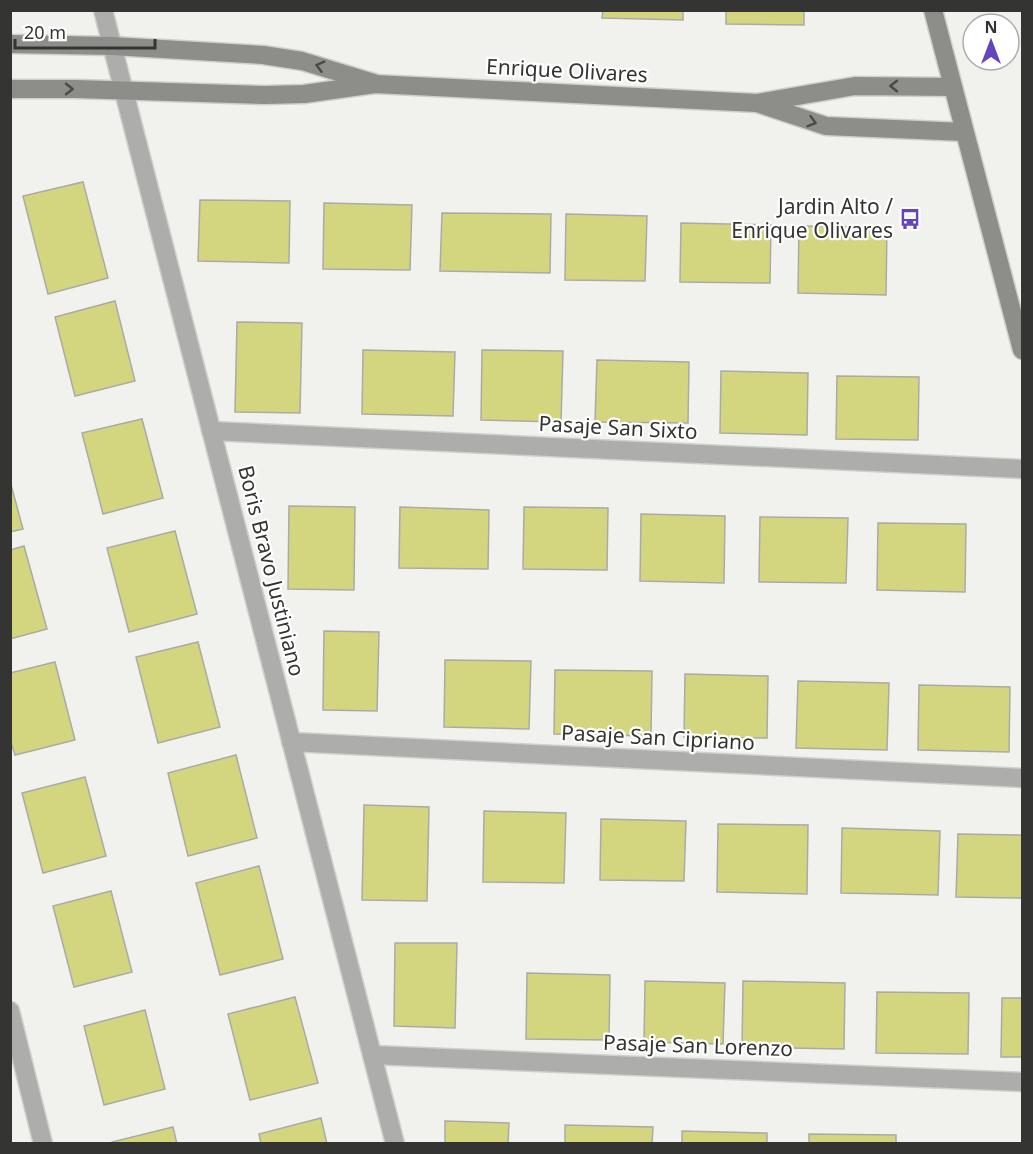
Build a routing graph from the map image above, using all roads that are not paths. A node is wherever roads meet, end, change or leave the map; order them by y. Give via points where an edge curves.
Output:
1 (103, 10) edge
2 (933, 10) edge
3 (10, 44) edge
4 (112, 46) junction
5 (375, 84) junction
6 (952, 87) junction
7 (10, 89) edge
8 (123, 91) junction
9 (757, 103) junction
10 (964, 132) junction
11 (1023, 350) edge
12 (211, 431) junction
13 (1023, 469) edge
14 (291, 742) junction
15 (1023, 778) edge
16 (12, 1023) edge
17 (372, 1055) junction
18 (1023, 1082) edge
19 (43, 1143) edge
20 (395, 1143) edge

1 - 4 street, Boris Bravo Justiniano
2 - 6 street
3 - 4 street, Enrique Olivares
5 -> 4 street, Enrique Olivares via 302,61 263,55
4 - 8 street, Boris Bravo Justiniano
5 - 8 street, Enrique Olivares via 304,94
5 - 9 street, Enrique Olivares
6 -> 9 street, Enrique Olivares via 855,86
6 - 10 street
7 -> 8 street, Enrique Olivares
8 - 12 street, Boris Bravo Justiniano
9 -> 10 street, Enrique Olivares via 826,126
10 - 11 street
12 - 13 street, Pasaje San Sixto
12 - 14 street, Boris Bravo Justiniano
14 - 15 street, Pasaje San Cipriano
14 - 17 street, Boris Bravo Justiniano
16 - 19 street
17 - 18 street, Pasaje San Lorenzo
17 - 20 street, Boris Bravo Justiniano

